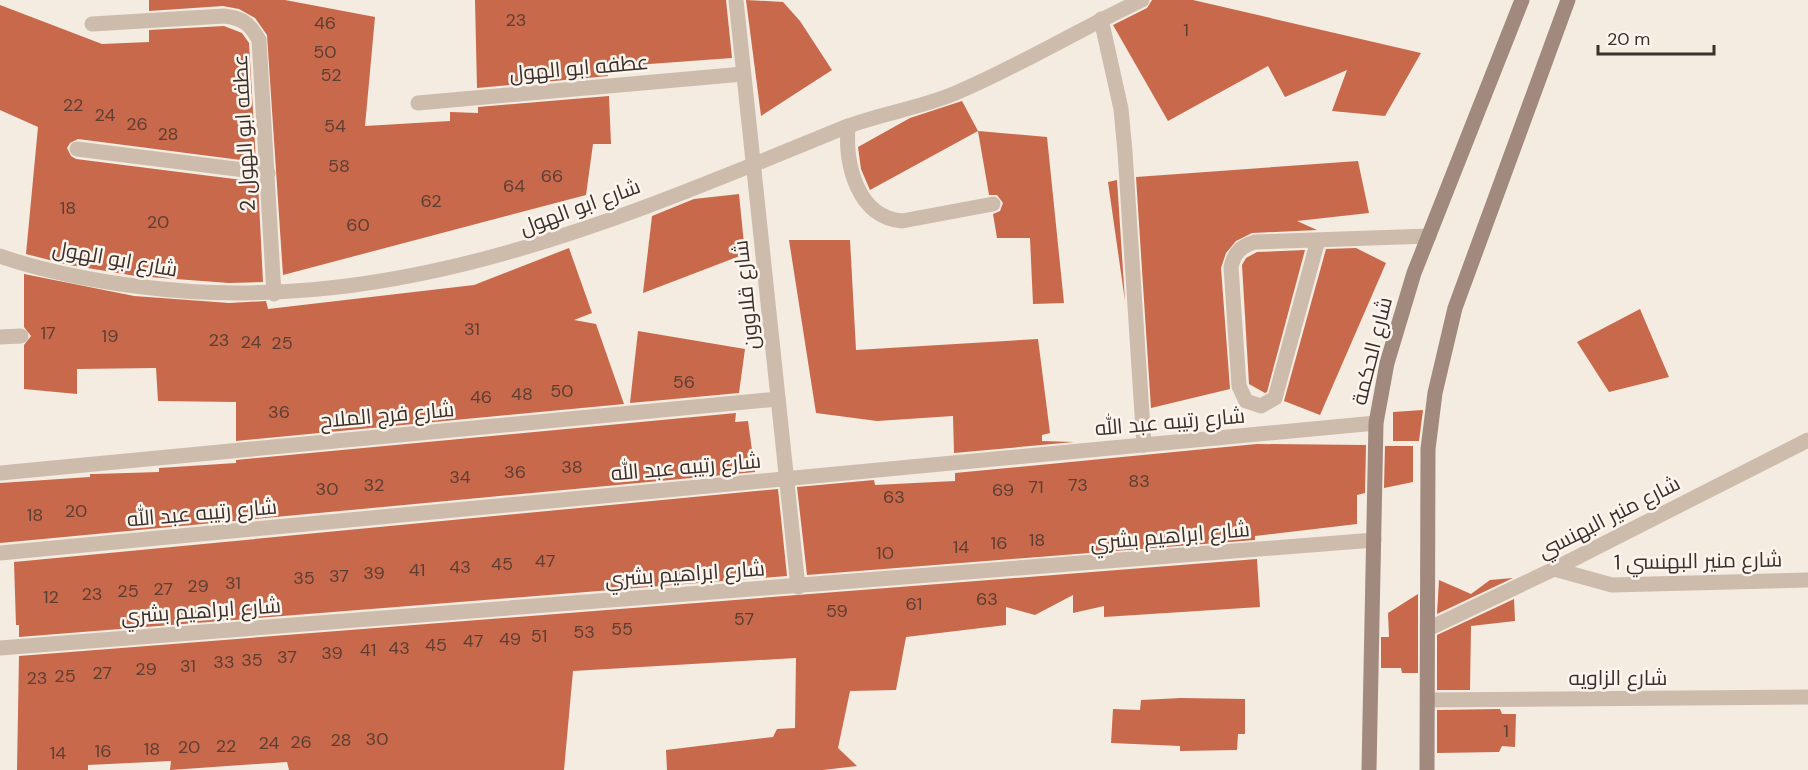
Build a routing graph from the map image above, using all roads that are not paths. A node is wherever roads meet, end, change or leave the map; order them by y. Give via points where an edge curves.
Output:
1 (736, 0) edge
2 (1142, 0) edge
3 (1522, 0) edge
4 (1568, 0) edge
5 (1101, 19) junction
6 (92, 24) dead end
7 (743, 74) junction
8 (418, 104) dead end
9 (848, 126) junction
10 (77, 149) dead end
11 (754, 166) junction
12 (268, 173) junction
13 (993, 204) dead end
14 (1429, 237) junction
15 (1318, 240) junction
16 (0, 256) edge
17 (274, 294) junction
18 (21, 336) dead end
19 (0, 338) edge
20 (778, 399) junction
21 (1376, 423) junction
22 (1808, 440) edge
23 (1144, 445) junction
24 (0, 473) edge
25 (787, 479) junction
26 (1374, 540) junction
27 (0, 554) edge
28 (1554, 569) junction
29 (1808, 580) edge
30 (798, 587) junction
31 (1428, 629) junction
32 (0, 648) edge
33 (1808, 697) edge
34 (1428, 700) junction
35 (1369, 770) edge
36 (1427, 770) edge

1 - 7 street, شارع قلاوون
2 - 5 street, شارع ابو الهول
3 - 14 street, شارع الحكمة
4 - 31 street via 1455,308 1443,352 1428,449
5 - 9 street, شارع ابو الهول via 957,93
5 - 23 street via 1121,109
6 - 12 street, عطفه ابو الهول 2 via 224,16 250,24 260,40
7 - 8 street, عطفه ابو الهول
7 - 11 street, شارع قلاوون
9 - 11 street, شارع ابو الهول
9 - 13 street via 846,153 866,205 876,214 902,221
10 - 12 street
11 - 17 street, شارع ابو الهول via 523,250 441,272 357,287
11 - 20 street, شارع قلاوون
12 - 17 street, عطفه ابو الهول 2
14 - 15 street
14 - 21 street, شارع الحكمة via 1387,363
15 - 15 street via 1255,242 1245,245 1233,258 1239,386 1245,401 1261,406 1275,398
16 - 17 street, شارع ابو الهول via 100,282 186,293
18 - 19 street
20 - 24 street, شارع فرج الملاح
20 - 25 street, شارع قلاوون
21 - 23 street, شارع رتيبه عبد الله
21 - 26 street, شارع الحكمة
22 - 28 street, شارع منير البهنسي
23 - 25 street, شارع رتيبه عبد الله
25 - 27 street, شارع رتيبه عبد الله
25 - 30 street, شارع قلاوون
26 - 30 street, شارع ابراهيم بشري
26 - 35 street, شارع الحكمة
28 - 29 street, شارع منير البهنسي 1 via 1612,585
28 - 31 street, شارع منير البهنسي
30 - 32 street, شارع ابراهيم بشري
31 - 34 street
33 - 34 street, شارع الزاويه
34 - 36 street

